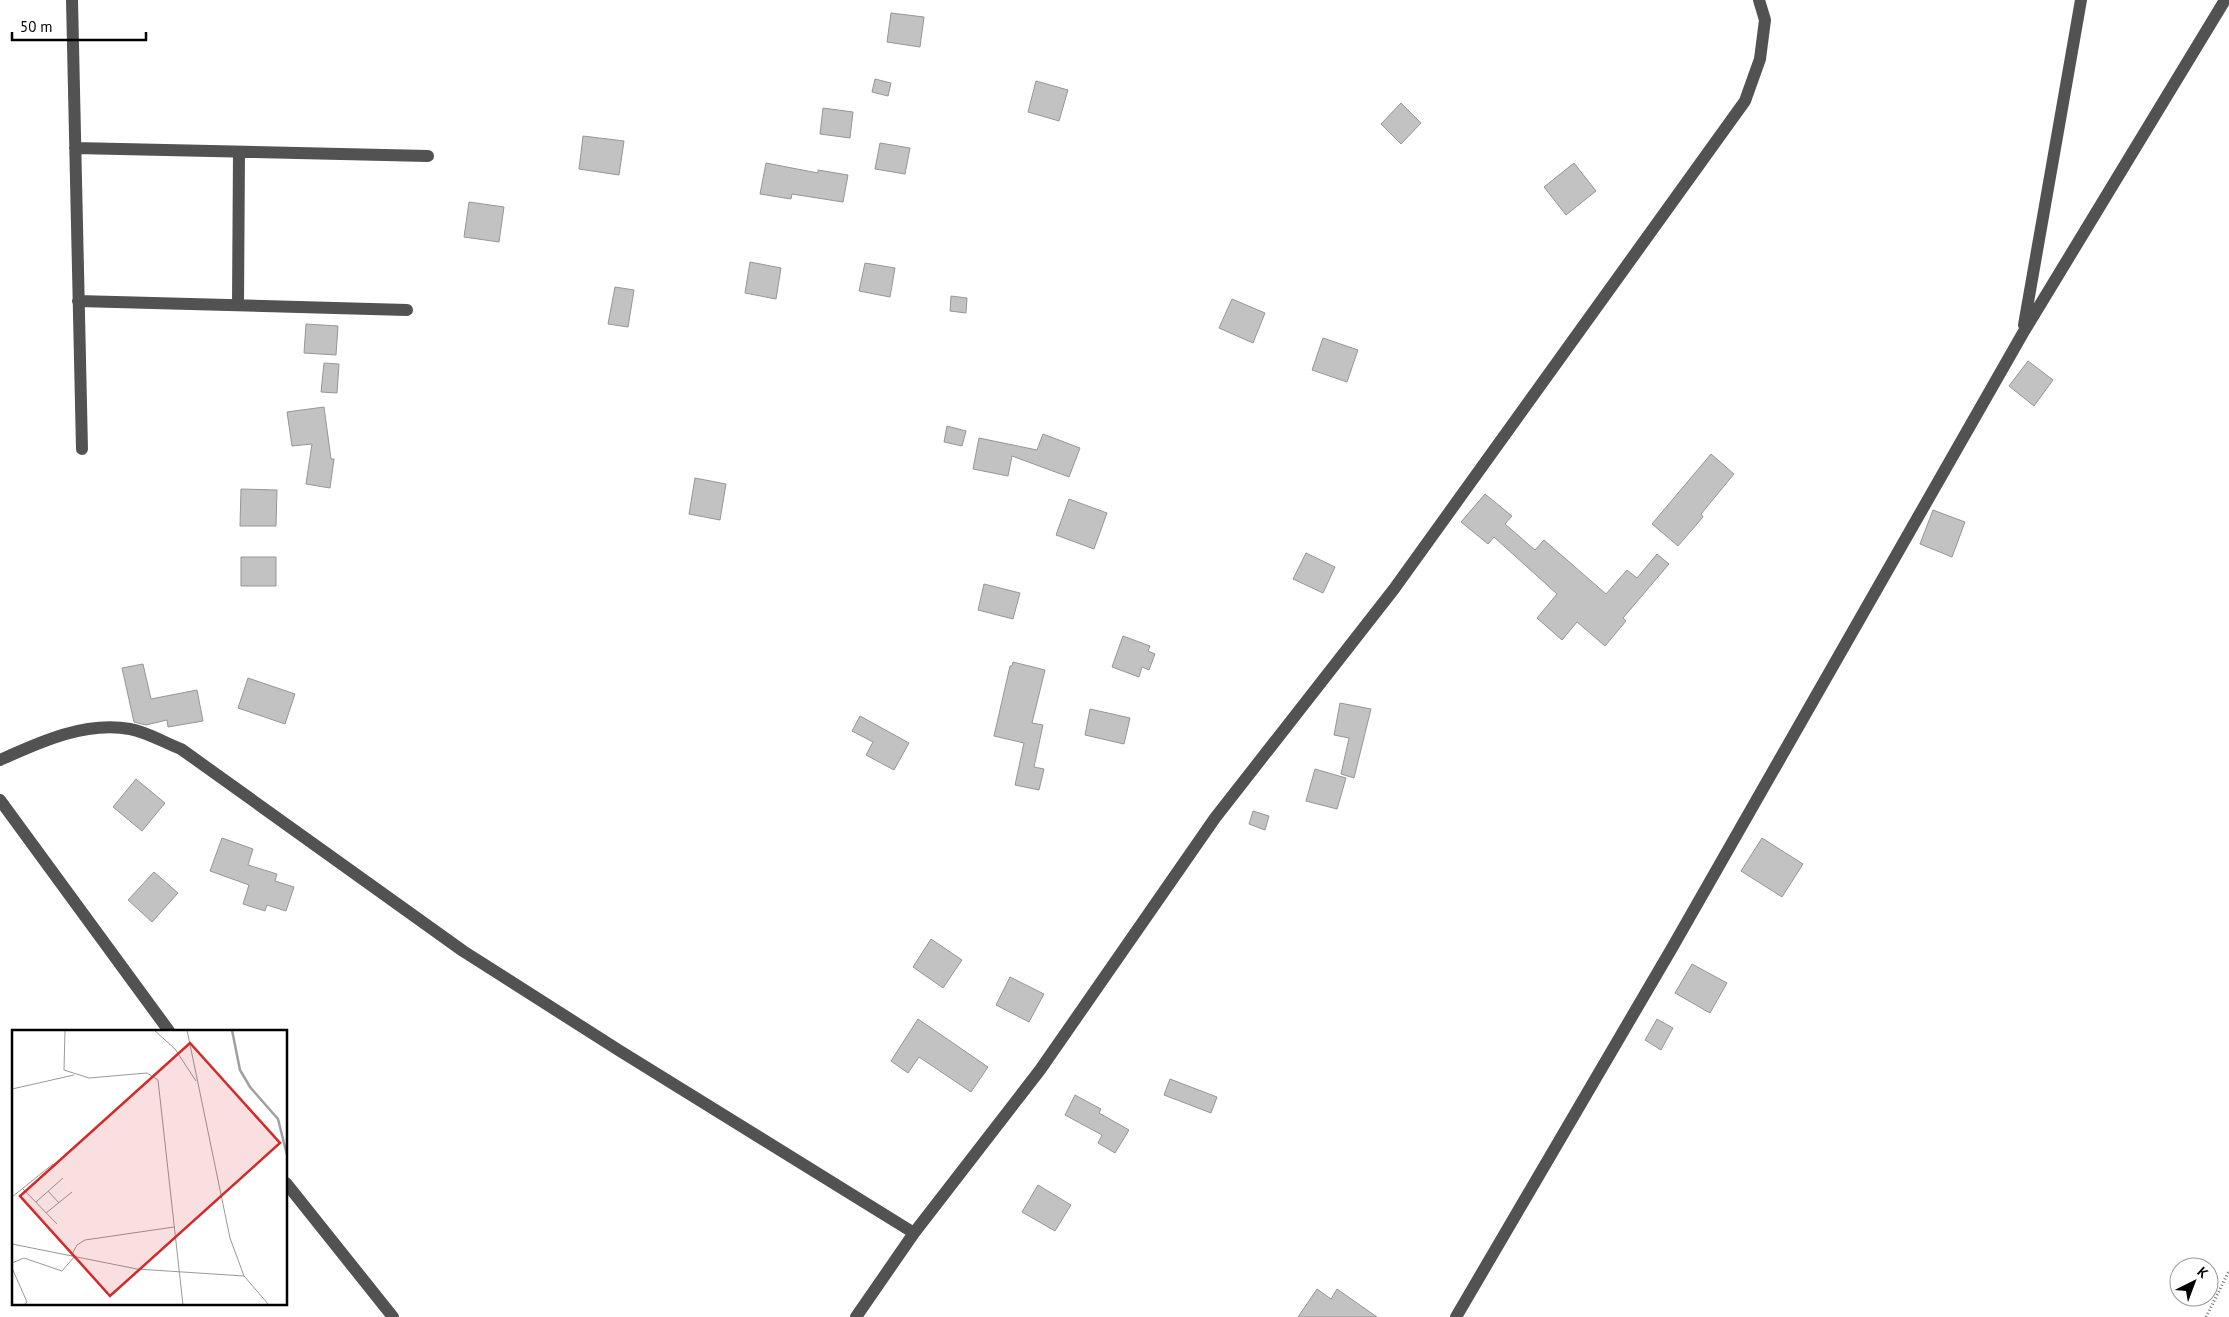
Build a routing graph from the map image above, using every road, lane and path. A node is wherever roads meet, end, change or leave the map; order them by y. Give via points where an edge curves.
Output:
1 (72, 0) edge
2 (1759, 0) edge
3 (2081, 0) edge
4 (2226, 0) edge
5 (75, 148) junction
6 (239, 152) junction
7 (428, 156) dead end
8 (78, 301) junction
9 (238, 305) junction
10 (407, 310) dead end
11 (2023, 333) junction
12 (82, 449) dead end
13 (0, 760) edge
14 (0, 800) edge
15 (168, 1030) edge
16 (288, 1186) edge
17 (914, 1234) junction
18 (2229, 1271) edge
19 (393, 1317) edge
20 (856, 1317) edge
21 (1456, 1317) edge
22 (2206, 1317) edge

1 - 5 street
2 - 17 street via 1765,20 1760,59 1745,101 1399,581 1215,818 1040,1070
3 - 11 street
4 - 11 street
5 - 6 street
5 - 8 street
6 - 7 street
6 - 9 street
8 - 9 street
8 - 12 street
9 - 10 street
11 - 21 street via 1677,939
13 - 17 street via 39,742 94,727 131,729 180,749 462,951
14 - 15 street
16 - 19 street
17 - 20 street
18 - 22 path

